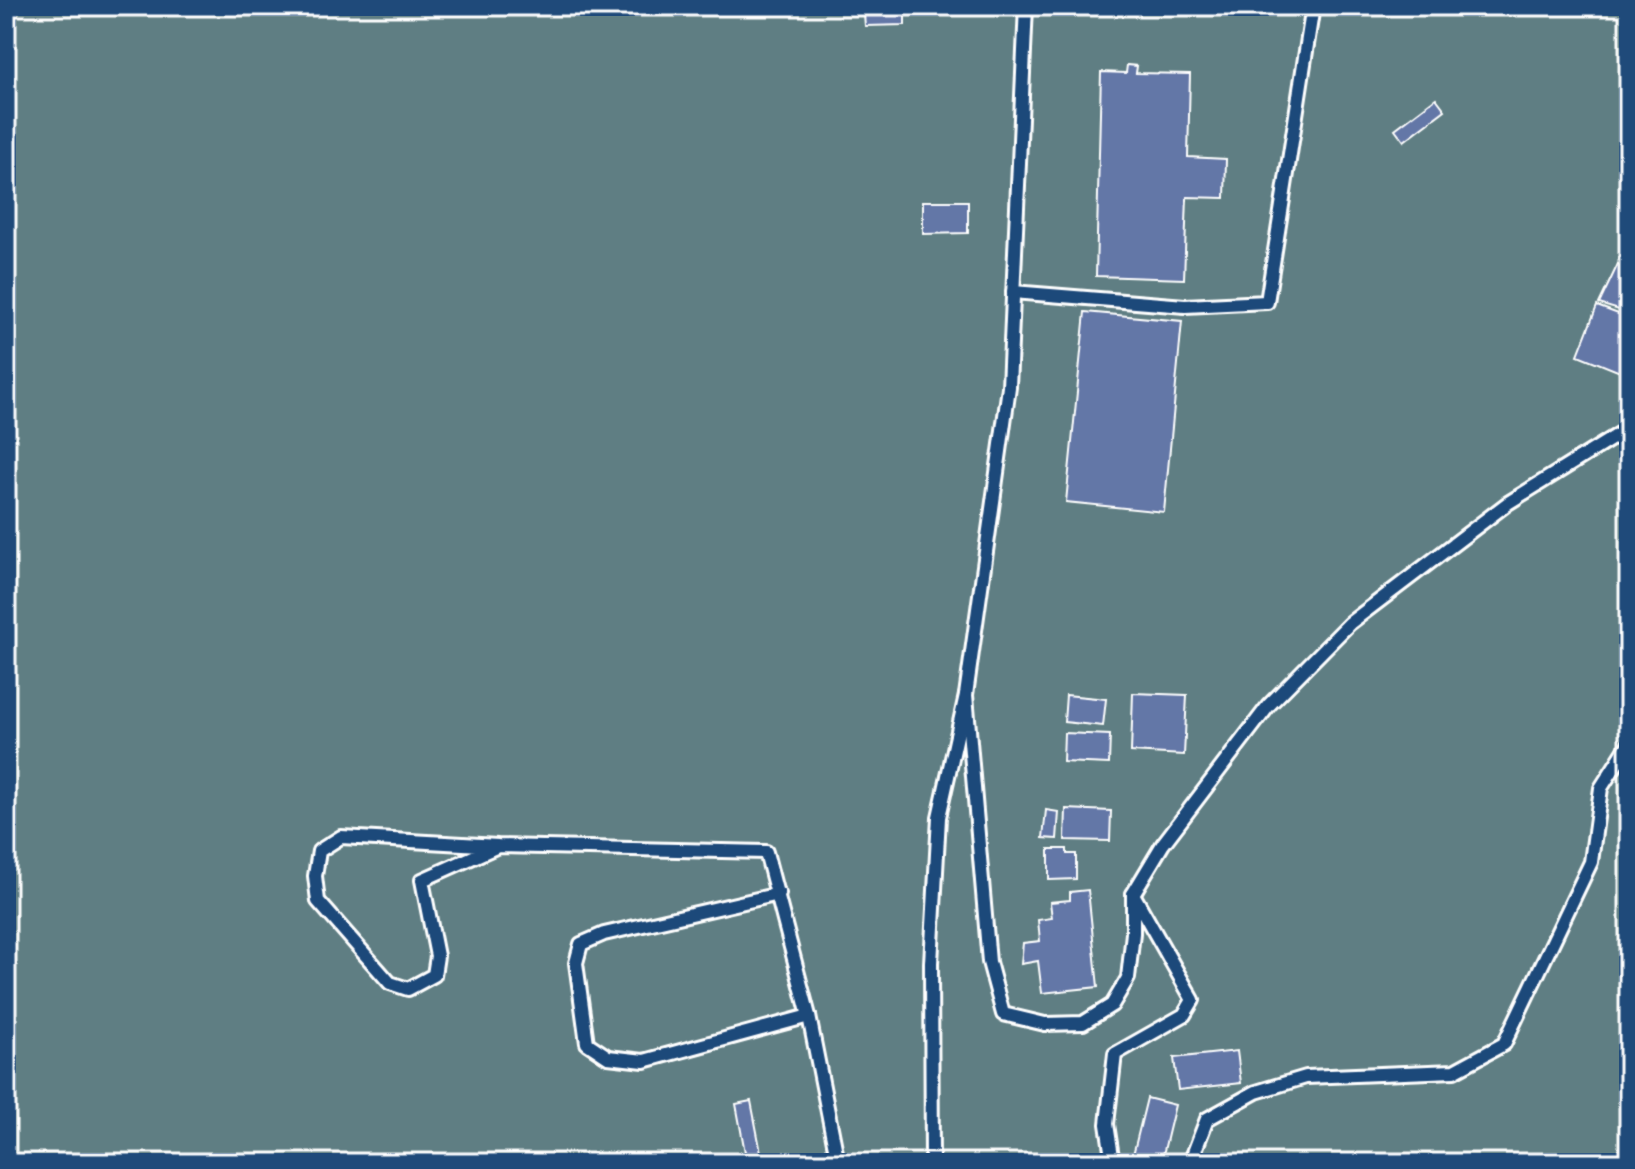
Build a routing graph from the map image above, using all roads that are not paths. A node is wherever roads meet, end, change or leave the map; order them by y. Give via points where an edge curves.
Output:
1 (1026, 6) edge
2 (1313, 6) edge
3 (1013, 292) junction
4 (1629, 428) edge
5 (966, 695) junction
6 (1629, 744) edge
7 (498, 846) junction
8 (779, 894) junction
9 (1133, 894) junction
10 (809, 1016) junction
11 (838, 1163) edge
12 (932, 1163) edge
13 (1113, 1163) edge
14 (1190, 1163) edge

1 - 3 lane
2 - 3 lane via 1267,302 1185,306
3 - 5 lane via 1009,387
4 - 9 lane via 1508,503 1350,623 1269,705 1163,844
5 - 9 lane via 989,962 1003,1014 1045,1024 1083,1023 1112,1005 1128,978
5 - 12 lane via 939,817 931,963
6 - 14 lane via 1601,788 1591,862 1504,1044 1454,1071 1306,1077 1256,1092 1207,1119
7 - 7 lane via 341,837 319,851 318,901 390,983 408,989 434,975 437,956 422,880
7 - 8 lane via 766,852
8 - 10 lane
8 - 10 lane via 604,934 581,944 576,963 587,1043 608,1057 644,1061
9 - 13 lane via 1193,1000 1184,1015 1115,1054 1107,1124
10 - 11 lane

